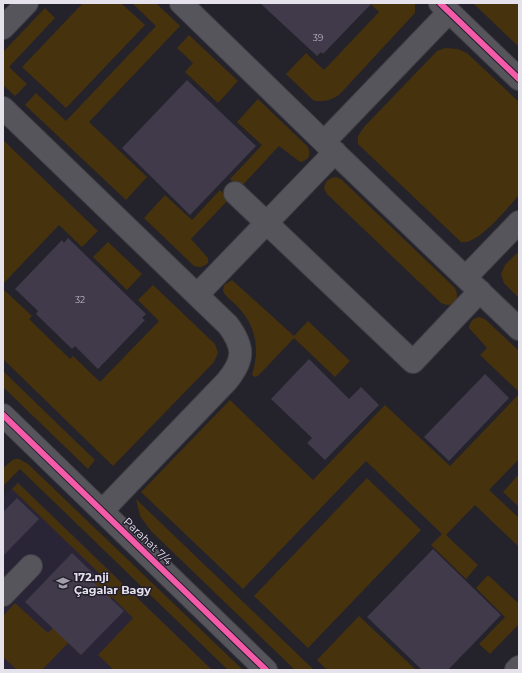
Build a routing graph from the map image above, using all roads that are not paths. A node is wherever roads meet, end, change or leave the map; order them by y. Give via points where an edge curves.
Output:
1 (27, 3) edge
2 (181, 3) edge
3 (444, 8) edge
4 (3, 28) edge
5 (519, 79) edge
6 (3, 108) edge
7 (330, 147) junction
8 (235, 193) dead end
9 (519, 222) edge
10 (266, 223) junction
11 (473, 284) junction
12 (197, 295) junction
13 (519, 329) edge
14 (7, 426) edge
15 (103, 510) junction
16 (31, 566) dead end
17 (3, 595) edge
18 (519, 667) edge
19 (266, 670) edge
20 (516, 670) edge

1 - 4 street
2 - 7 street
3 - 5 street
3 - 7 street
6 - 12 street
7 - 10 street
7 - 11 street
8 - 10 street
9 - 11 street
10 - 11 street via 413,362
10 - 12 street
11 - 13 street
12 - 15 street via 238,338 241,354 238,368
14 - 15 street, Parahat 7/4
15 - 19 street, Parahat 7/4
16 - 17 street
18 - 20 street

